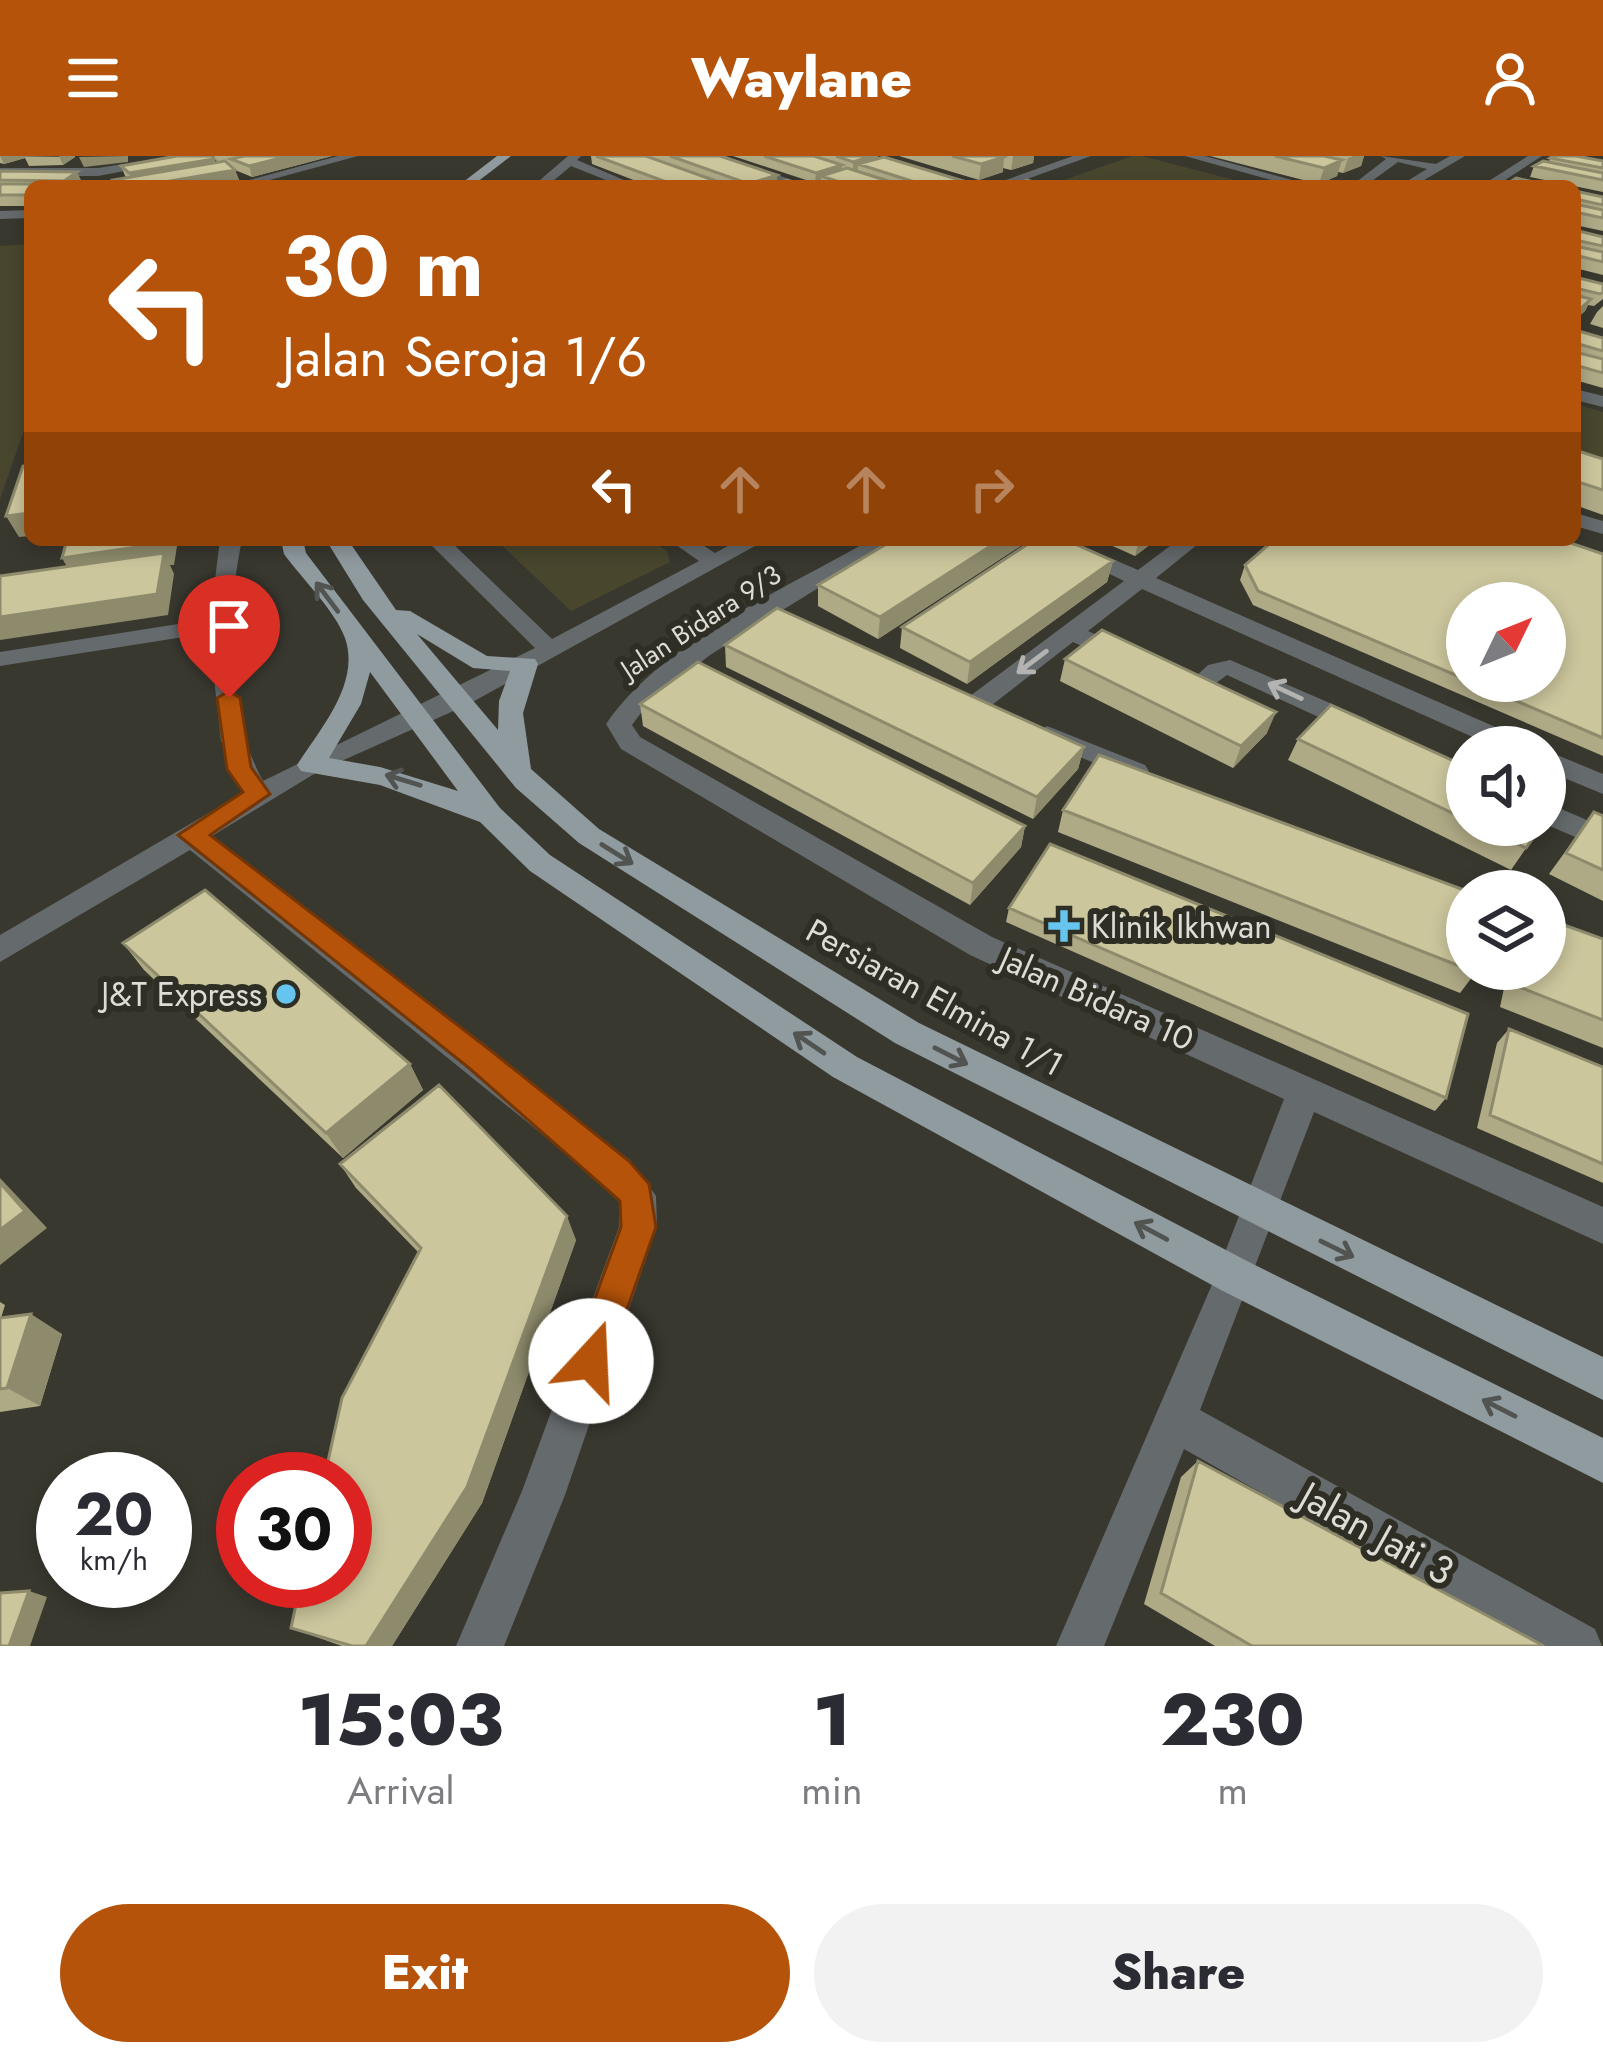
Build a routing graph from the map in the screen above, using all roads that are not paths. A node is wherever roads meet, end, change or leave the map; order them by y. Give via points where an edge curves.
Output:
1 (199, 156) edge
2 (352, 156) edge
3 (714, 156) edge
4 (1034, 156) edge
5 (1085, 156) edge
6 (1191, 156) edge
7 (1459, 156) edge
8 (1536, 156) edge
9 (572, 159) edge
10 (1389, 160) edge
11 (510, 161) edge
12 (1366, 161) dead end
13 (1062, 164) junction
14 (1438, 168) junction
15 (0, 172) edge
16 (97, 179) edge
17 (257, 180) edge
18 (475, 180) edge
19 (546, 180) edge
20 (619, 180) edge
21 (784, 180) edge
22 (1013, 180) edge
23 (1285, 180) edge
24 (1365, 180) edge
25 (1416, 180) edge
26 (1497, 180) edge
27 (230, 546) edge
28 (293, 546) edge
29 (341, 546) edge
30 (442, 546) edge
31 (690, 546) edge
32 (743, 546) edge
33 (877, 546) edge
34 (1066, 546) edge
35 (1184, 546) edge
36 (715, 562) junction
37 (1140, 579) junction
38 (371, 595) junction
39 (221, 624) junction
40 (1071, 632) junction
41 (355, 633) junction
42 (538, 657) junction
43 (0, 659) edge
44 (458, 699) junction
45 (420, 717) junction
46 (619, 724) joint
47 (1470, 726) edge
48 (1384, 737) edge
49 (310, 765) junction
50 (1566, 768) edge
51 (1158, 780) edge
52 (526, 781) junction
53 (1603, 785) edge
54 (257, 794) junction
55 (490, 815) junction
56 (1566, 820) edge
57 (1601, 834) edge
58 (191, 835) junction
59 (0, 950) edge
60 (1304, 1092) junction
61 (1259, 1211) junction
62 (1603, 1226) edge
63 (1235, 1276) junction
64 (1603, 1379) edge
65 (1175, 1420) junction
66 (1603, 1461) edge
67 (480, 1646) edge
68 (1080, 1646) edge
69 (1578, 1646) edge

1 - 16 street
2 - 17 street
3 - 21 street
4 - 13 street
5 - 13 street
6 - 23 street
7 - 14 street
8 - 26 street
9 - 19 street
9 - 20 street
10 - 12 street
10 - 14 street
10 - 24 street
11 - 18 main road
13 - 22 street
14 - 25 street
15 - 16 street
27 - 39 street
41 -> 28 main road
29 - 38 main road, Persiaran Elmina 1/1
30 - 42 street
31 - 36 street
32 - 36 street
33 - 46 street, Jalan Bidara 9/3 via 785,612 629,705
34 - 37 street
35 - 37 street
36 - 42 street
37 - 40 street
37 - 47 street
38 - 42 main road via 482,663
38 - 44 main road, Persiaran Elmina 1/1
39 - 43 street
39 - 54 street via 239,769
48 -> 40 street via 1238,669 1217,670 1196,690
40 -> 51 street via 968,698
41 - 45 main road
41 - 49 main road via 359,682
42 - 44 street
42 - 52 main road via 508,705 507,730
44 - 45 street
44 - 52 main road, Persiaran Elmina 1/1
45 - 49 street
45 - 55 main road
46 - 60 street, Jalan Bidara 10 via 630,743 981,946
49 - 54 street
55 -> 49 main road via 410,781
50 - 53 street
52 -> 61 main road, Persiaran Elmina 1/1 via 589,836 907,1034
54 - 58 street
63 -> 55 main road via 845,1067 540,862
56 - 57 street
58 - 59 street
58 - 67 street via 479,1059 637,1196 638,1227
60 - 61 street
60 - 62 street, Jalan Bidara 10
61 - 63 street
61 -> 64 main road, Persiaran Elmina 1/1
63 - 65 street
66 -> 63 main road
65 - 68 street
65 - 69 street, Jalan Jati 3

